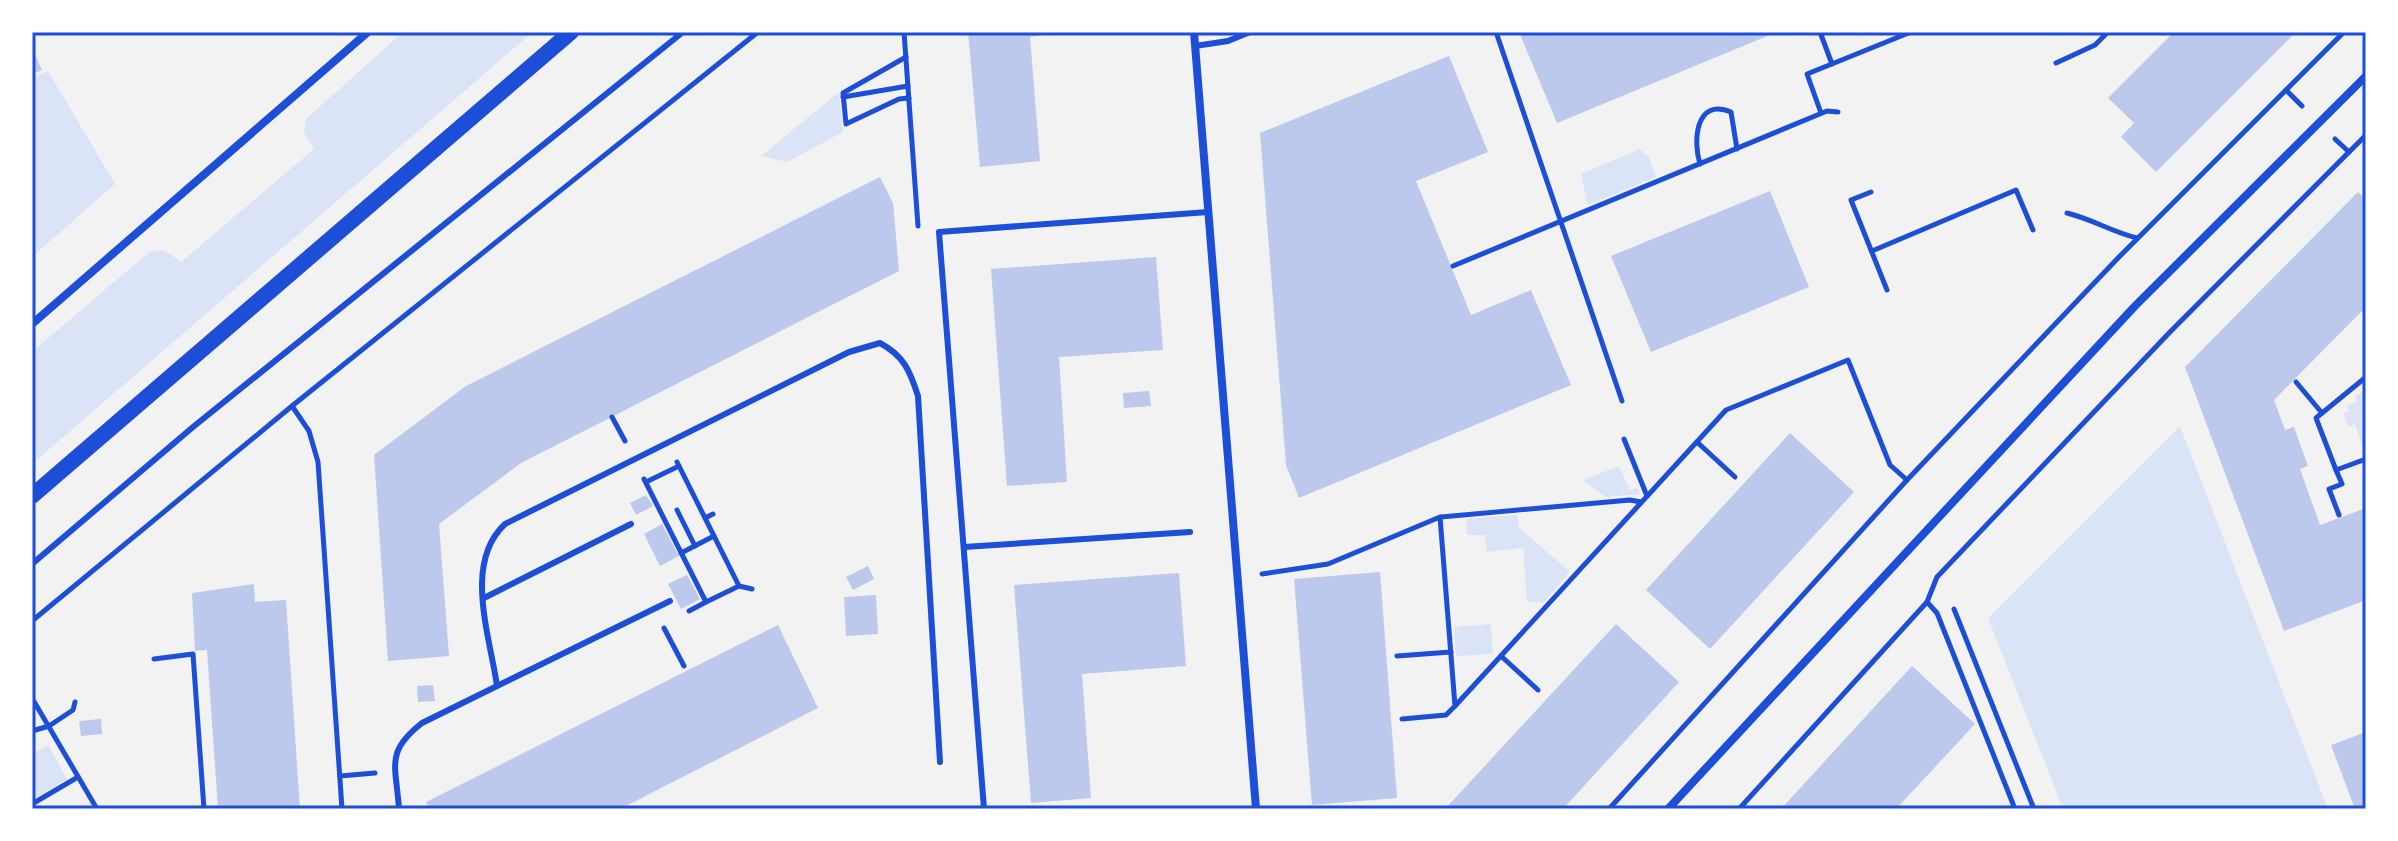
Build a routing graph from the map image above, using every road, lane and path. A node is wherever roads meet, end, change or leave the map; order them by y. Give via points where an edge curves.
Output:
1 (571, 32) edge
2 (683, 32) edge
3 (758, 32) edge
4 (904, 32) edge
5 (1194, 32) edge
6 (1250, 32) edge
7 (1496, 32) edge
8 (1820, 32) edge
9 (1911, 32) edge
10 (2108, 32) edge
11 (2344, 32) edge
12 (367, 33) edge
13 (1195, 46) junction
14 (906, 57) junction
15 (2056, 63) dead end
16 (1832, 64) junction
17 (2366, 76) edge
18 (908, 86) junction
19 (843, 97) junction
20 (909, 98) junction
21 (1838, 112) dead end
22 (1821, 113) junction
23 (1737, 149) junction
24 (2349, 152) dead end
25 (1700, 164) junction
26 (1871, 192) dead end
27 (1208, 212) junction
28 (2067, 213) dead end
29 (1560, 222) junction
30 (2033, 230) dead end
31 (919, 236) dead end
32 (2138, 238) junction
33 (1872, 251) junction
34 (1453, 266) dead end
35 (1887, 290) dead end
36 (32, 324) edge
37 (2366, 377) edge
38 (2296, 382) dead end
39 (1622, 401) dead end
40 (292, 406) junction
41 (2322, 413) junction
42 (612, 417) dead end
43 (1624, 439) dead end
44 (1697, 442) junction
45 (667, 443) junction
46 (2366, 459) edge
47 (635, 460) junction
48 (679, 466) junction
49 (2336, 470) junction
50 (1735, 477) dead end
51 (1907, 480) junction
52 (646, 482) junction
53 (32, 496) edge
54 (1647, 496) junction
55 (1642, 502) junction
56 (677, 510) dead end
57 (713, 514) dead end
58 (2339, 515) dead end
59 (1440, 517) junction
60 (705, 518) junction
61 (631, 524) dead end
62 (1190, 532) dead end
63 (714, 536) junction
64 (695, 546) junction
65 (964, 547) junction
66 (681, 553) junction
67 (32, 564) edge
68 (1262, 574) dead end
69 (739, 586) junction
70 (752, 589) dead end
71 (484, 598) junction
72 (670, 601) dead end
73 (706, 602) junction
74 (1927, 602) junction
75 (655, 609) junction
76 (1954, 609) dead end
77 (684, 613) dead end
78 (674, 619) dead end
79 (32, 621) edge
80 (663, 624) junction
81 (1451, 652) junction
82 (1397, 656) dead end
83 (1501, 656) junction
84 (154, 659) dead end
85 (684, 666) dead end
86 (497, 686) junction
87 (1538, 690) dead end
88 (32, 698) edge
89 (75, 702) dead end
90 (1455, 706) junction
91 (1402, 719) dead end
92 (49, 726) junction
93 (32, 731) edge
94 (940, 762) dead end
95 (397, 773) junction
96 (340, 776) junction
97 (78, 777) junction
98 (32, 804) edge
99 (97, 809) edge
100 (204, 809) edge
101 (342, 809) edge
102 (399, 809) edge
103 (984, 809) edge
104 (1256, 809) edge
105 (1609, 809) edge
106 (1668, 809) edge
107 (1739, 809) edge
108 (2015, 809) edge
109 (2034, 809) edge

1 - 53 main road
2 - 67 lane via 193,427
3 - 40 path
4 - 14 path
5 - 13 street
6 - 13 lane
7 - 29 path
8 - 16 path
9 - 16 path
10 - 15 path via 2095,45
11 - 32 path
12 - 36 street
13 - 27 street
14 - 18 path
14 - 19 path
16 - 22 path via 1807,74
17 - 106 street via 2135,306
18 - 19 path
18 - 20 path
19 - 20 path via 846,124
20 - 31 path
21 - 22 path
22 - 23 path
23 - 25 path
23 - 25 path via 1731,112 1710,113 1694,134
24 - 74 path via 1937,577
25 - 29 path
26 - 33 path via 1851,200
27 - 65 lane via 939,232
27 - 104 street
28 - 32 path
29 - 34 path
29 - 39 path
30 - 33 path via 2016,190
32 - 51 path
33 - 35 path
37 - 41 path
38 - 41 path
40 - 79 path
40 - 96 path via 309,431 318,462
41 - 49 path via 2316,418
42 - 47 path
43 - 54 path
44 - 50 path
44 - 51 path via 1726,410 1848,360 1890,465
44 - 54 path
45 - 47 lane
45 - 48 path
45 - 94 lane via 863,346 880,343 896,352 910,369 918,396
46 - 49 path
47 - 52 path
47 - 71 lane via 505,524 484,554
48 - 52 path
48 - 60 path
49 - 58 path via 2342,484 2329,489
51 - 105 path
52 - 66 path
54 - 55 path
55 - 59 path
55 - 83 path
56 - 64 path
57 - 60 path
59 - 68 path via 1328,564
59 - 81 path
60 - 63 path
61 - 71 lane
62 - 65 lane
63 - 64 path
63 - 69 path
64 - 66 path
65 - 103 lane
66 - 73 path
69 - 70 path
69 - 73 path
71 - 86 lane
72 - 75 lane
73 - 77 path
74 - 107 path
74 - 108 path via 1937,613
75 - 80 path
75 - 86 lane
76 - 109 path
78 - 80 path
80 - 85 path
81 - 82 path
81 - 90 path
83 - 87 path
83 - 90 path
84 - 100 path via 193,654
86 - 95 lane via 422,723 401,740
88 - 92 path
89 - 92 path via 73,710
90 - 91 path via 1446,715
92 - 93 path
92 - 97 path
95 - 96 path
95 - 102 lane
96 - 101 path
97 - 98 path
97 - 99 path

